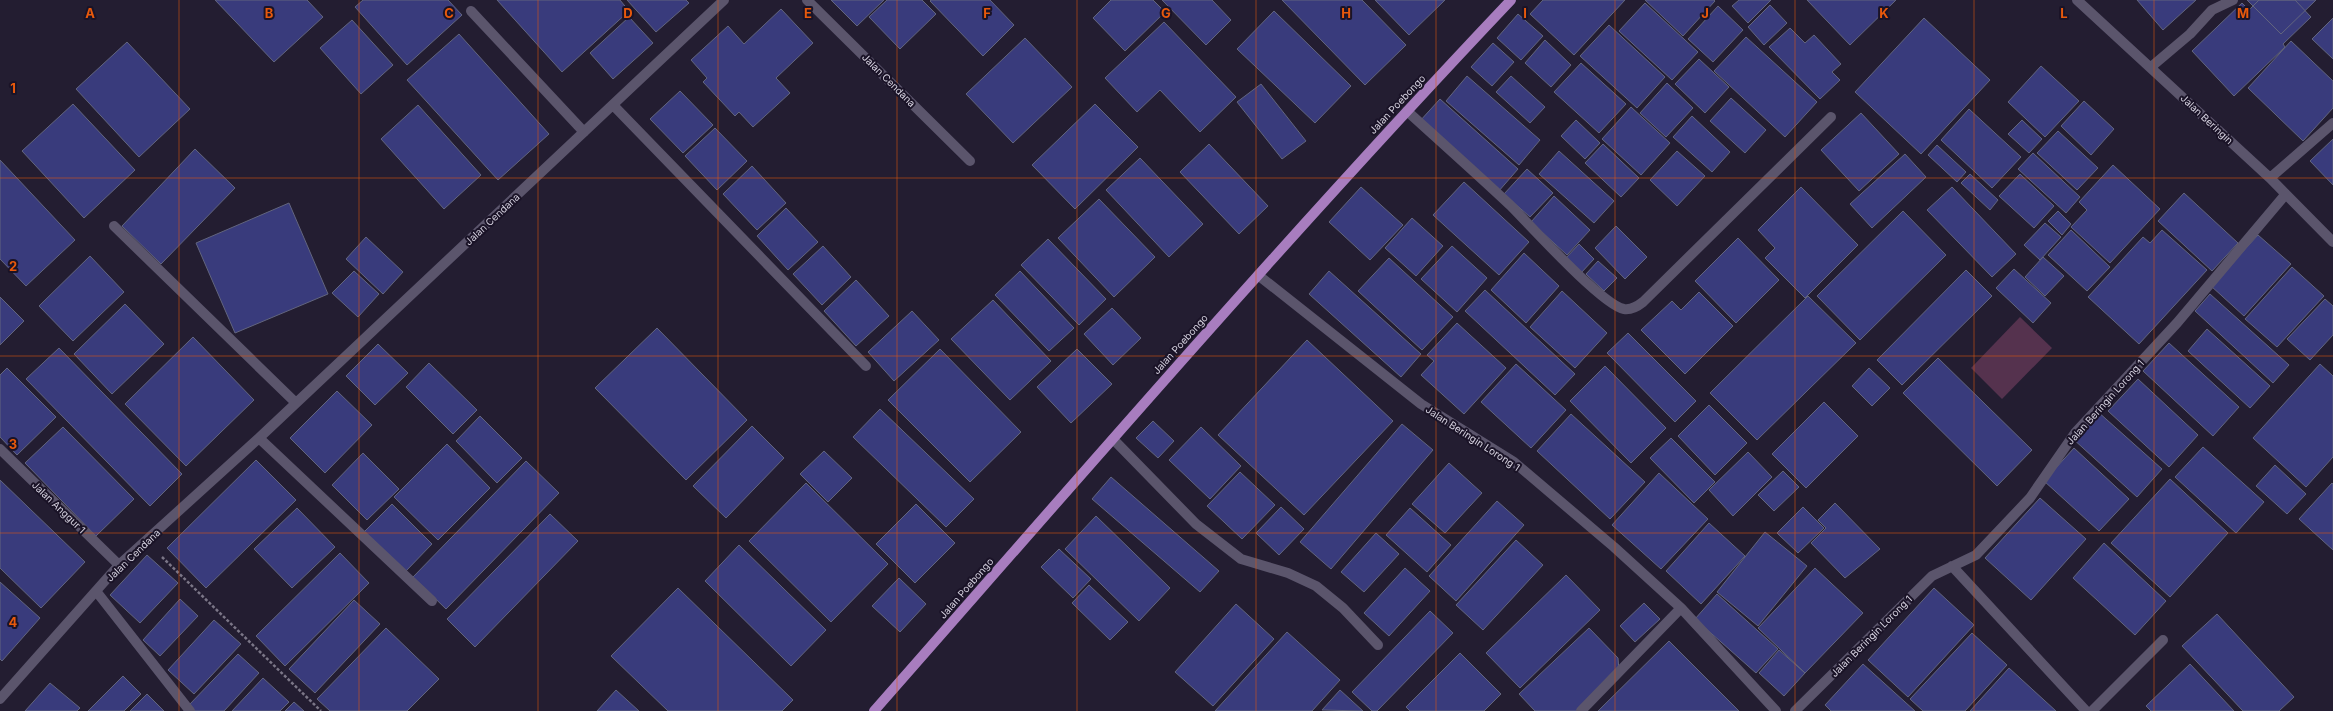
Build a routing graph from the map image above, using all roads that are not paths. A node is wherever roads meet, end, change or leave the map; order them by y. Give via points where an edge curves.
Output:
1 (724, 0) edge
2 (807, 0) edge
3 (1511, 0) edge
4 (2077, 0) edge
5 (2233, 0) edge
6 (471, 11) dead end
7 (2151, 67) junction
8 (613, 105) junction
9 (1407, 111) junction
10 (1831, 117) dead end
11 (2333, 123) edge
12 (584, 132) junction
13 (970, 161) dead end
14 (2270, 178) junction
15 (2285, 195) junction
16 (114, 226) dead end
17 (2333, 242) edge
18 (1258, 275) junction
19 (866, 366) dead end
20 (296, 404) junction
21 (259, 438) junction
22 (1113, 439) junction
23 (0, 449) edge
24 (119, 565) junction
25 (1952, 566) junction
26 (96, 591) junction
27 (432, 601) dead end
28 (1681, 608) junction
29 (2164, 640) dead end
30 (1378, 645) dead end
31 (0, 699) edge
32 (190, 711) edge
33 (874, 711) edge
34 (1582, 711) edge
35 (1776, 711) edge
36 (1795, 711) edge
37 (2086, 711) edge
38 (2092, 711) edge

1 - 8 street, Jalan Cendana
2 - 13 street, Jalan Cendana
3 - 9 main road, Jalan Poebongo
4 - 7 street, Jalan Beringin
5 - 7 street via 2212,10 2190,34
6 - 12 street
7 - 14 street, Jalan Beringin
8 - 12 street, Jalan Cendana
8 - 19 street
9 - 10 street via 1509,205 1585,280 1615,305 1624,309 1633,308 1643,302
9 - 18 main road, Jalan Poebongo
11 - 14 street
12 - 20 street, Jalan Cendana
14 - 15 street, Jalan Beringin
15 - 17 street, Jalan Beringin
15 - 25 street, Jalan Beringin Lorong 1 via 2177,323 2075,433 2030,498 1976,555
16 - 20 street
18 - 22 main road, Jalan Poebongo
18 - 28 street, Jalan Beringin Lorong 1 via 1420,404 1514,462 1614,546
20 - 21 street, Jalan Cendana
21 - 24 street, Jalan Cendana
21 - 27 street
22 - 30 street via 1196,524 1242,559 1288,573 1316,586 1343,608
22 - 33 main road, Jalan Poebongo
23 - 24 street, Jalan Anggur 1
24 - 26 street, Jalan Cendana
25 - 36 street, Jalan Beringin Lorong 1 via 1932,576
25 - 37 street
26 - 31 street, Jalan Cendana
26 - 32 street
28 - 34 street
28 - 35 street, Jalan Beringin Lorong 1
29 - 38 street

